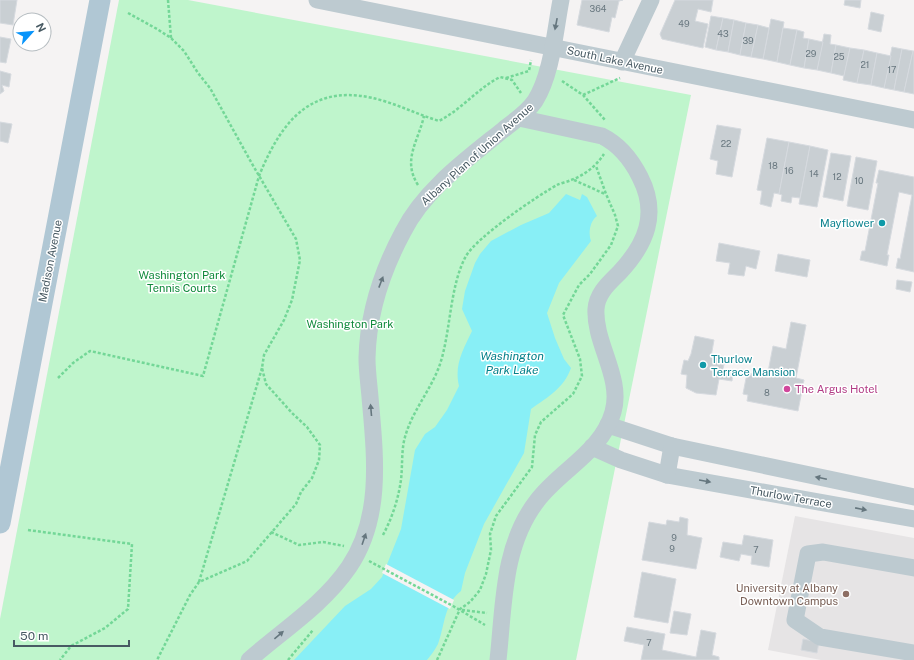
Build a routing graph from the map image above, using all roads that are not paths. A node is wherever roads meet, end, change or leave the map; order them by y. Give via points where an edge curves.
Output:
1 (100, 0) edge
2 (317, 0) edge
3 (560, 0) edge
4 (651, 0) edge
5 (552, 47) junction
6 (621, 70) junction
7 (523, 114) junction
8 (914, 120) edge
9 (608, 425) junction
10 (672, 446) junction
11 (592, 447) junction
12 (667, 475) junction
13 (843, 483) junction
14 (914, 497) edge
15 (838, 505) junction
16 (914, 520) edge
17 (0, 523) edge
18 (914, 568) edge
19 (914, 654) edge
20 (249, 660) edge
21 (498, 660) edge

1 - 17 main road, Madison Avenue
2 - 5 street, South Lake Avenue
3 -> 5 street, Albany Plan of Union Avenue
4 - 6 street
5 - 6 street, South Lake Avenue
5 - 7 street, Albany Plan of Union Avenue via 542,87 534,103
6 - 8 street, South Lake Avenue
7 - 9 street via 612,141 634,164 648,197 650,219 641,246 602,291 596,308 596,323 614,393 613,411
20 -> 7 street, Albany Plan of Union Avenue via 326,596 348,568 364,561 361,546 371,517 375,457 367,359 371,321 379,285 403,232 419,206 448,177
9 - 10 street
9 - 11 street
10 - 12 street
13 -> 10 street
11 - 12 street, Thurlow Terrace via 621,460
11 - 21 street via 537,500 530,511 512,552 506,580
12 -> 15 street, Thurlow Terrace
13 - 14 street
13 - 15 street
15 -> 16 street, Thurlow Terrace
18 - 19 street via 823,552 808,554 795,620 820,637

